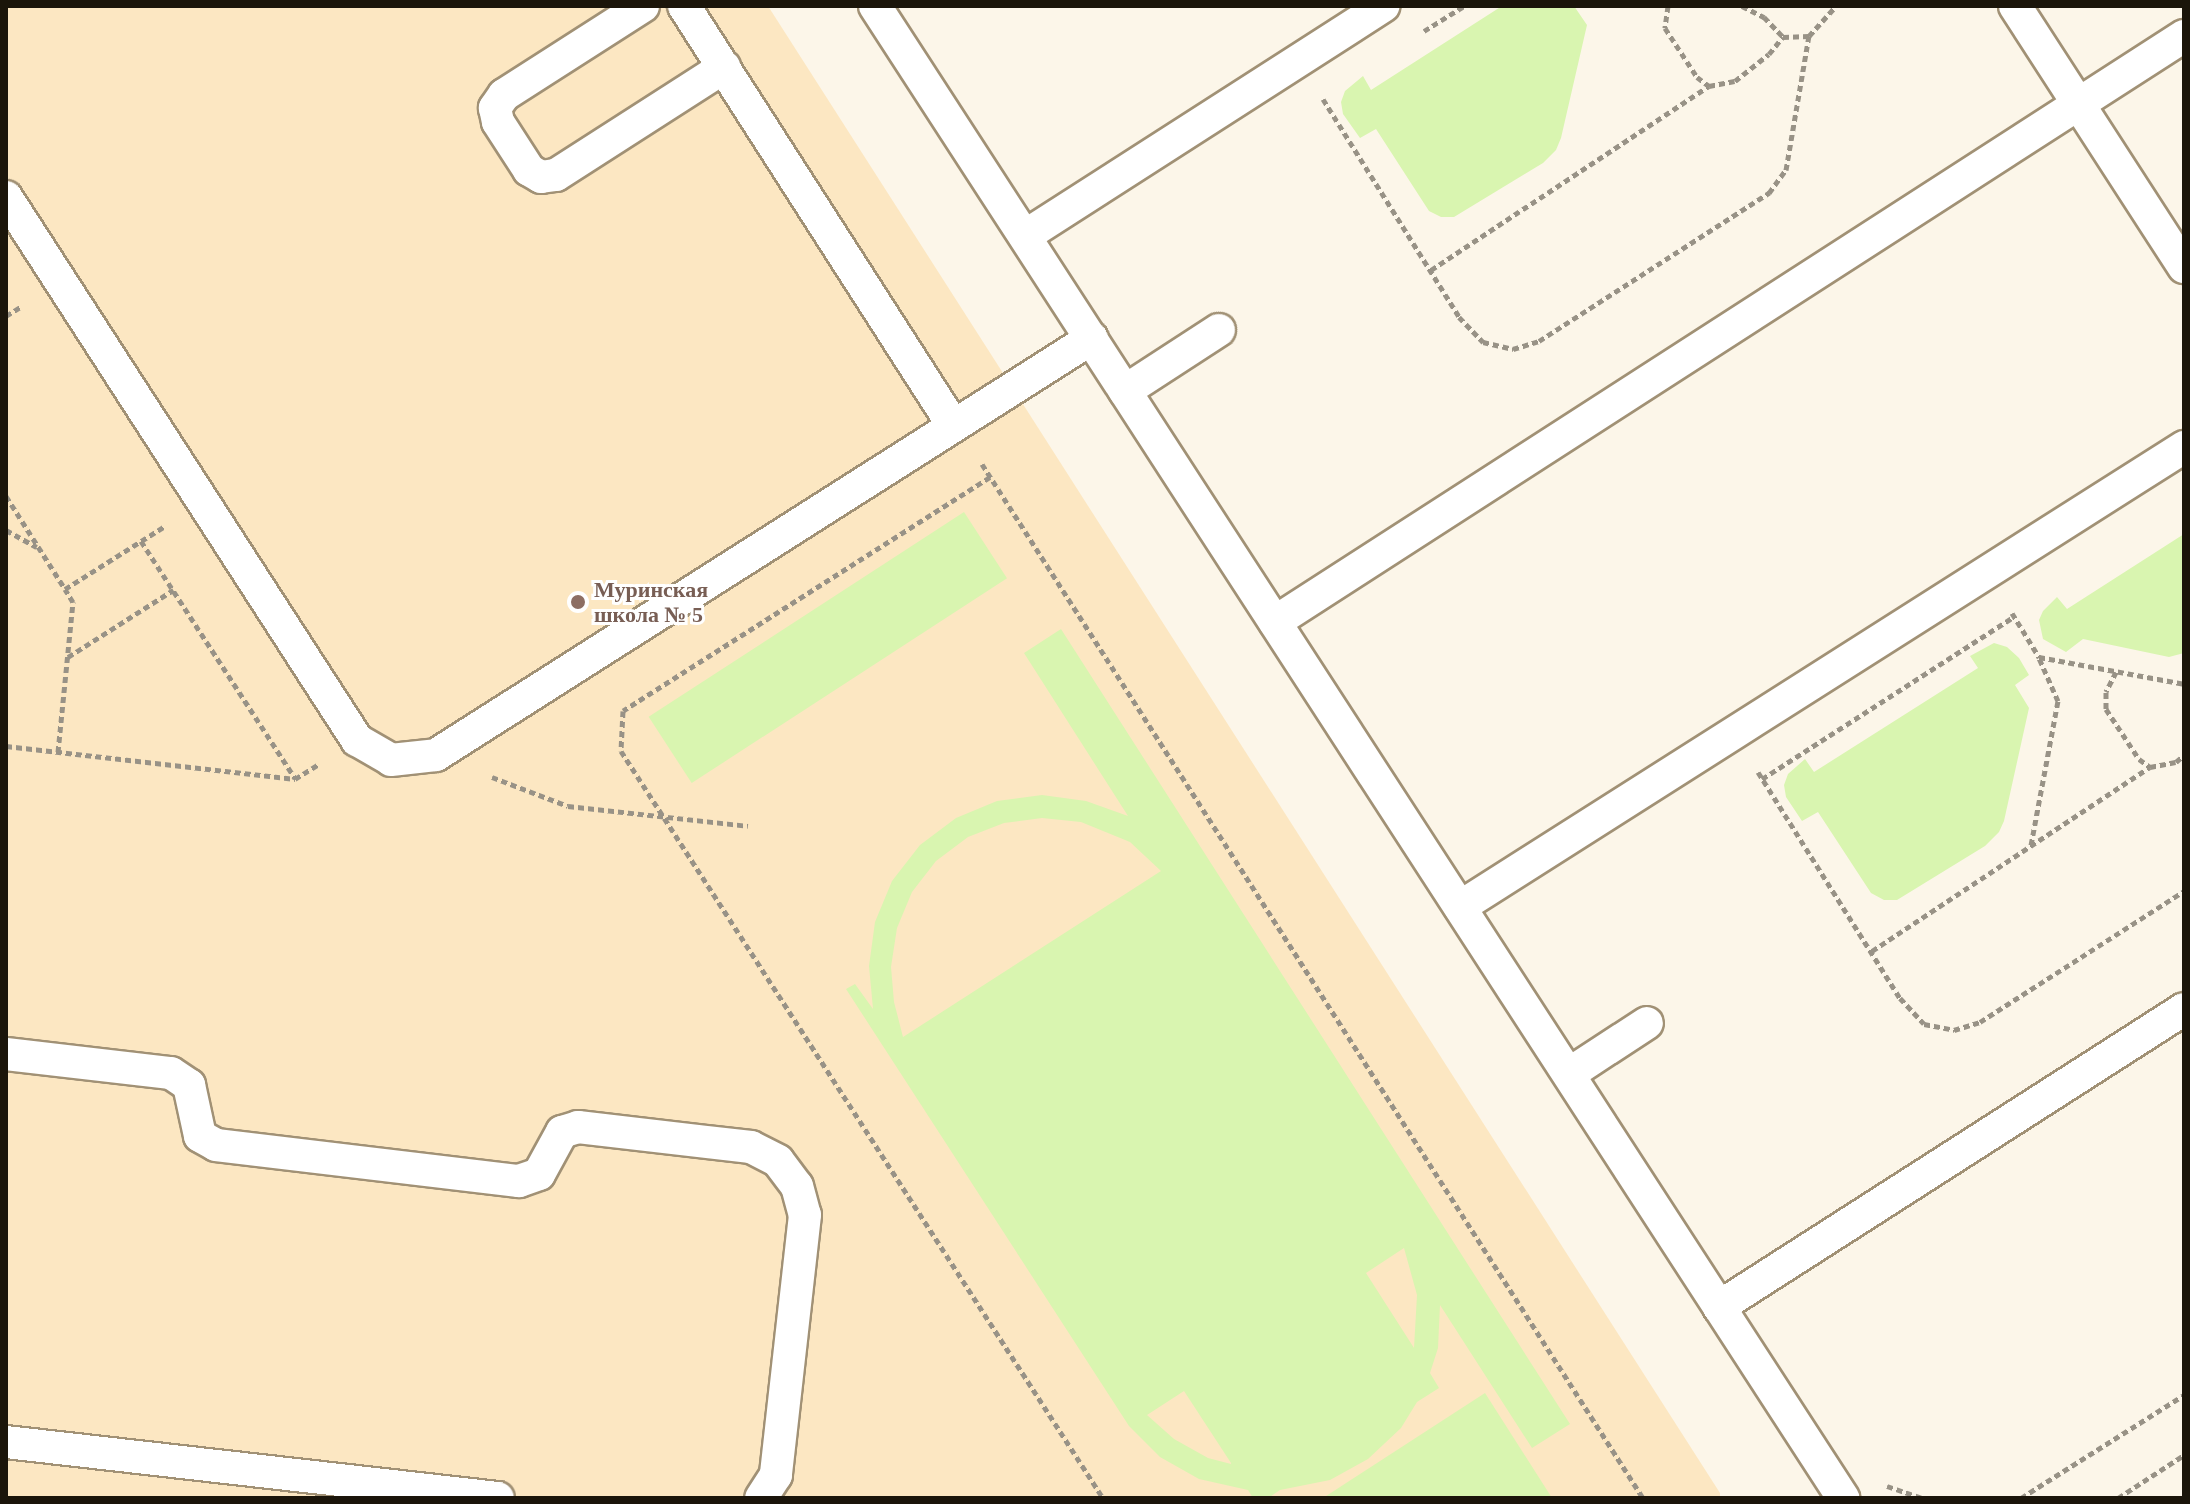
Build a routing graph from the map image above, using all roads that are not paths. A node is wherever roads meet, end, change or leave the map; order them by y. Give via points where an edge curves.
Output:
1 (643, 6) edge
2 (684, 6) edge
3 (875, 6) edge
4 (1383, 6) edge
5 (2015, 6) edge
6 (2184, 36) edge
7 (724, 67) junction
8 (2078, 104) junction
9 (6, 197) edge
10 (1025, 236) junction
11 (2184, 267) edge
12 (1219, 330) dead end
13 (1092, 338) junction
14 (1125, 391) junction
15 (954, 426) junction
16 (2184, 447) edge
17 (1275, 622) junction
18 (1460, 907) junction
19 (2184, 1009) edge
20 (1647, 1023) dead end
21 (6, 1054) edge
22 (1569, 1074) junction
23 (1719, 1307) junction
24 (6, 1442) edge
25 (498, 1498) edge
26 (761, 1498) edge
27 (1843, 1498) edge

1 - 7 lane via 504,95 495,108 498,122 529,170 541,177 556,175
2 - 7 lane
3 - 10 lane
4 - 10 lane
5 - 8 lane
6 - 8 lane
7 - 15 lane
8 - 11 lane
8 - 17 lane
9 - 15 lane via 357,740 391,760 436,755
10 - 13 lane
12 - 14 lane
13 - 14 lane
13 - 15 lane
14 - 17 lane
16 - 18 lane
17 - 18 lane
18 - 22 lane
19 - 23 lane
20 - 22 lane
21 - 26 lane via 171,1073 189,1085 200,1136 216,1145 519,1181 539,1174 562,1132 578,1127 751,1147 778,1161 797,1186 805,1215 776,1475
22 - 23 lane
23 - 27 lane
24 - 25 lane

